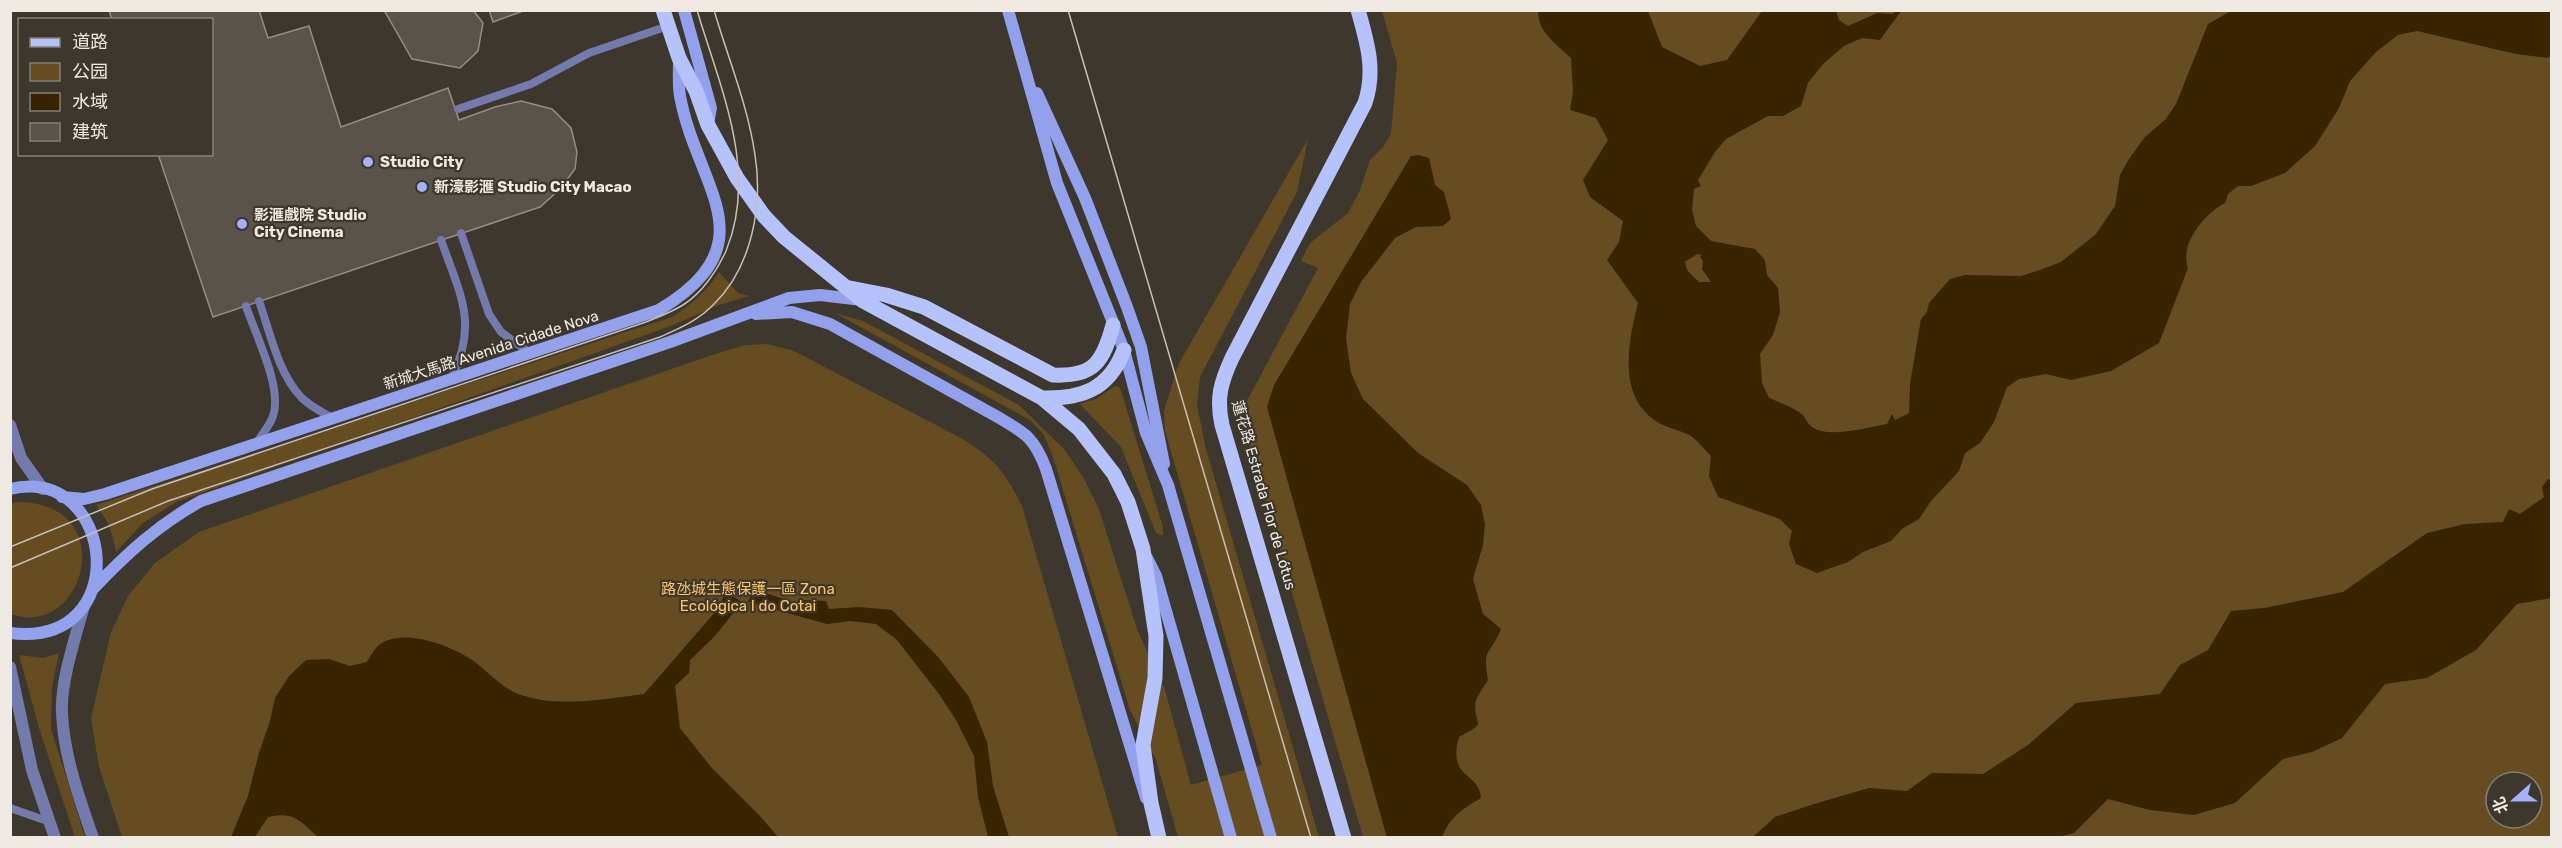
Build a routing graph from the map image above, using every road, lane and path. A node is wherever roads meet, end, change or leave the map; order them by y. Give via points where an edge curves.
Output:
1 (663, 10) edge
2 (684, 10) edge
3 (1008, 10) edge
4 (1358, 10) edge
5 (668, 26) junction
6 (679, 58) junction
7 (1026, 70) junction
8 (458, 109) dead end
9 (708, 125) junction
10 (461, 233) dead end
11 (441, 240) dead end
12 (846, 288) junction
13 (863, 301) junction
14 (259, 302) dead end
15 (246, 306) dead end
16 (720, 324) junction
17 (1113, 325) junction
18 (1124, 350) junction
19 (530, 353) junction
20 (451, 379) junction
21 (1042, 398) junction
22 (333, 418) junction
23 (10, 425) edge
24 (255, 444) junction
25 (1168, 485) junction
26 (10, 489) edge
27 (43, 489) junction
28 (62, 496) junction
29 (1143, 549) junction
30 (93, 589) junction
31 (84, 606) junction
32 (10, 633) edge
33 (10, 667) edge
34 (10, 808) edge
35 (50, 822) junction
36 (1158, 831) edge
37 (55, 837) edge
38 (93, 837) edge
39 (1231, 837) edge
40 (1271, 837) edge
41 (1344, 837) edge

1 - 5 main road
2 - 9 main road via 711,108
3 - 7 main road
4 - 41 main road, 蓮花路 Estrada Flor de Lótus via 1371,62 1365,103 1232,358 1218,398 1222,425
5 - 6 main road
5 - 8 lane via 589,53 531,84
6 - 9 main road
6 - 19 main road, 新城大馬路 Avenida Cidade Nova via 680,96 718,213 721,234 716,255 690,290 658,310
7 - 17 main road via 1057,183
7 - 25 main road via 1089,208 1130,317 1143,358
9 - 12 main road via 764,216
10 - 19 lane via 489,314 501,332
11 - 20 lane via 459,292 466,333 462,357
12 - 13 main road
12 - 17 main road via 924,307 1053,375 1077,375 1094,367 1107,349
13 - 16 main road via 806,295 768,304
13 - 21 main road
14 - 22 lane via 290,382 302,398
15 - 24 lane via 276,401 274,416
16 - 30 main road via 201,501 144,538
16 - 36 main road via 755,314 792,312 830,324 996,416 1034,442
17 - 18 main road
18 - 21 main road via 1113,372 1091,391
18 - 25 main road via 1146,434
19 - 20 main road, 新城大馬路 Avenida Cidade Nova
20 - 22 main road, 新城大馬路 Avenida Cidade Nova
21 - 29 main road via 1079,429 1105,460 1128,502
22 - 24 main road, 新城大馬路 Avenida Cidade Nova
23 - 27 street via 21,458
24 - 28 main road, 新城大馬路 Avenida Cidade Nova via 105,494 84,499
25 - 40 main road
26 - 27 main road
27 - 28 main road
28 - 30 main road via 78,510 98,547
29 - 36 main road via 1156,657 1143,746
29 - 39 main road via 1156,576
30 - 31 main road
31 - 32 main road via 69,621 49,631
31 - 38 street via 69,659 62,711 69,764
33 - 35 street via 33,770
34 - 35 lane
35 - 37 street

